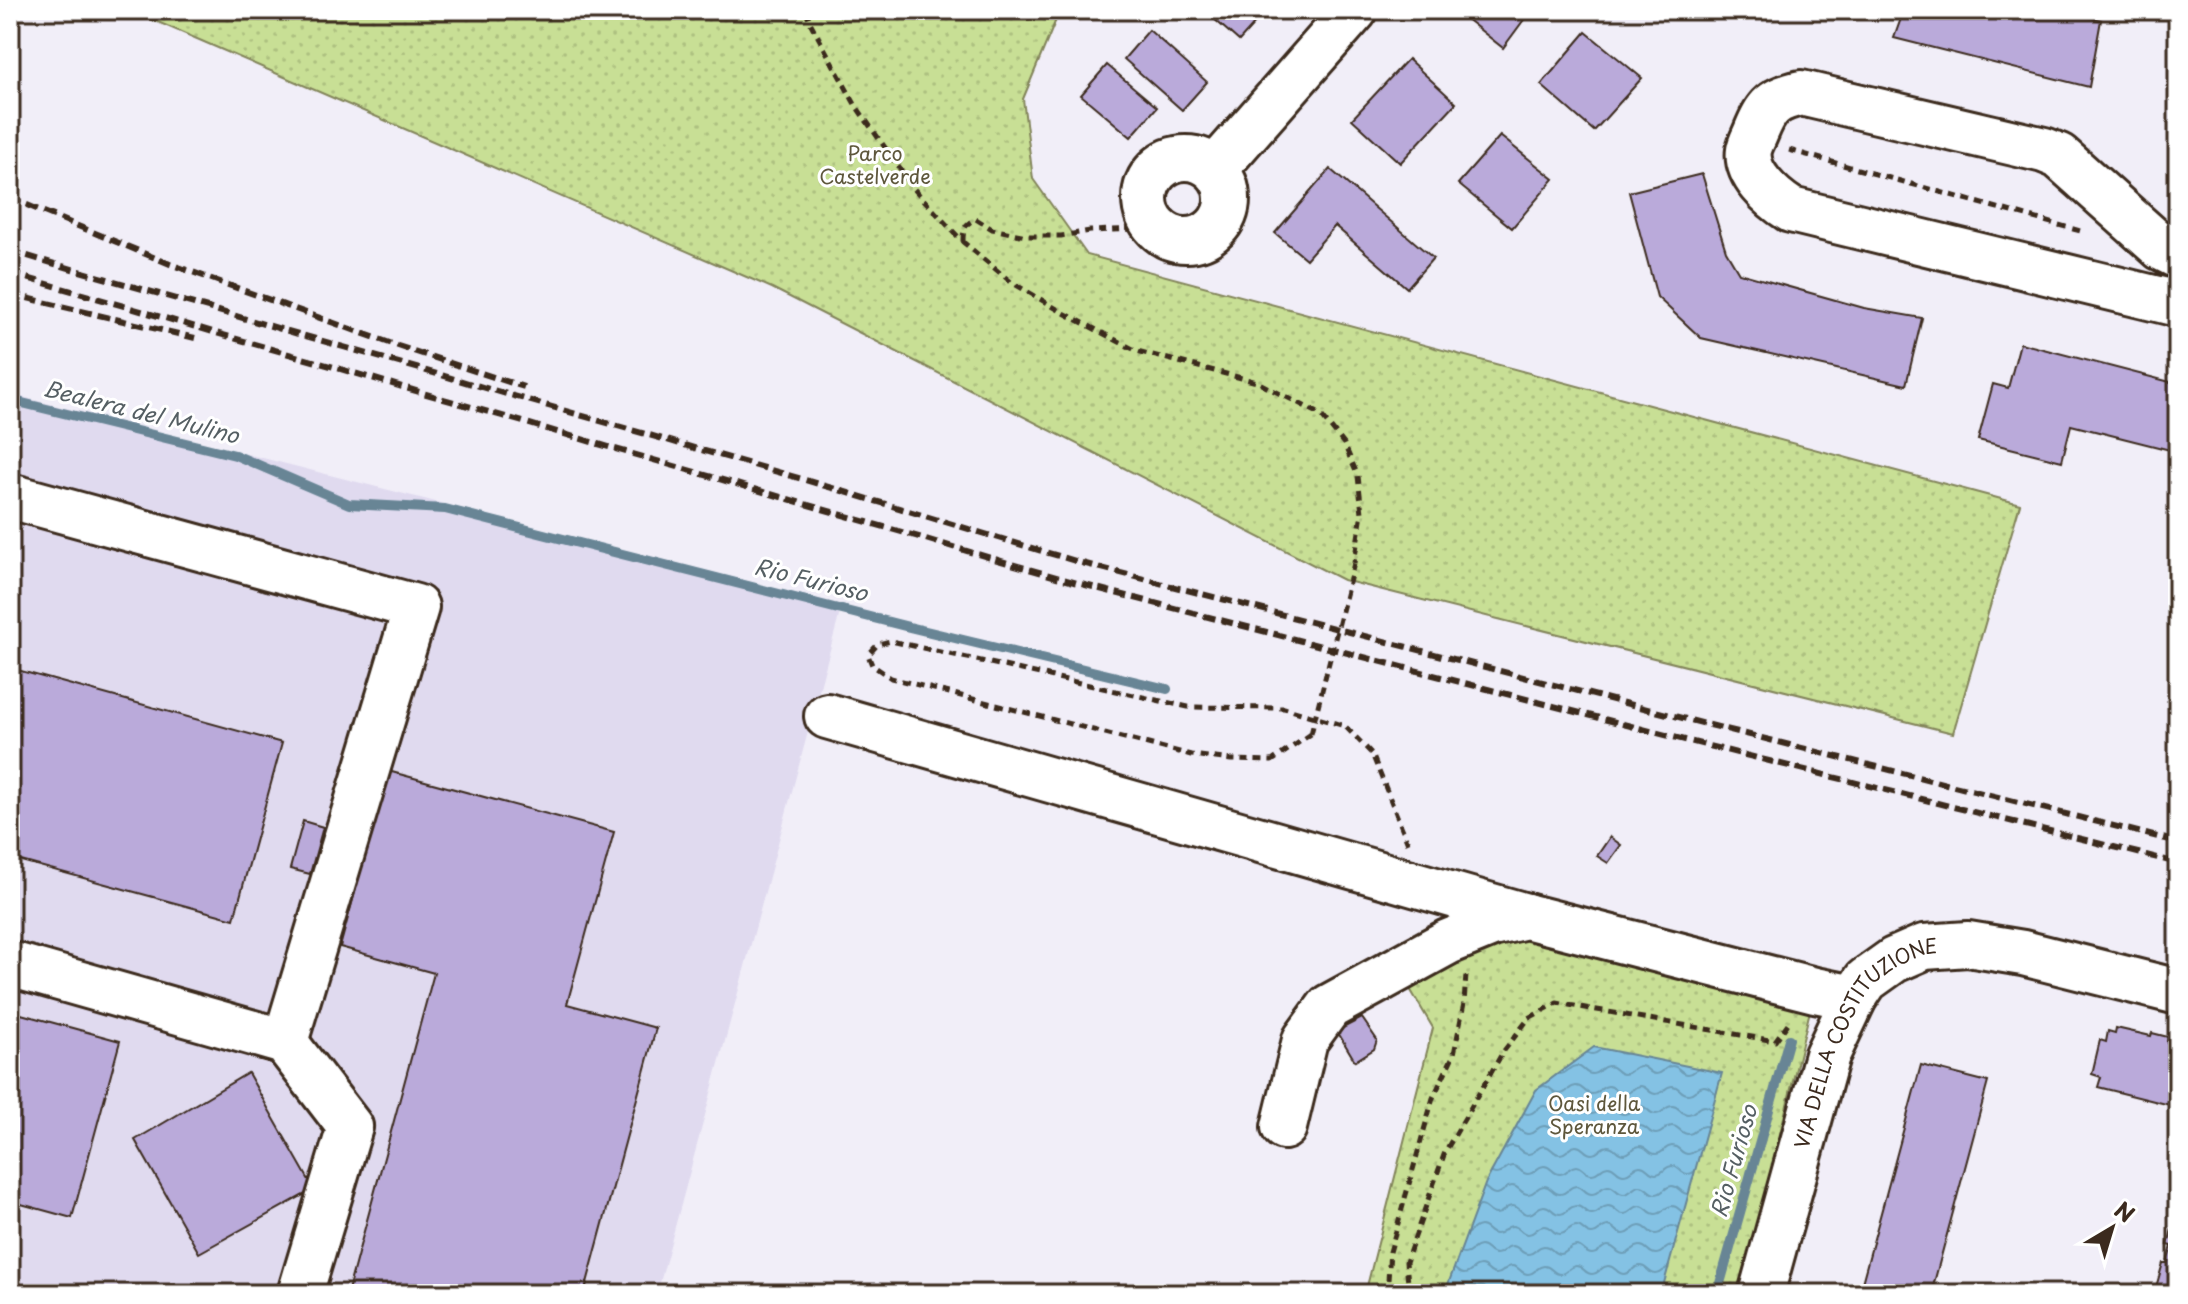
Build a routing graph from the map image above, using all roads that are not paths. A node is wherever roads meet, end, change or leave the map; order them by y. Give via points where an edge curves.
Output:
1 (1355, 10) edge
2 (1215, 169) junction
3 (2178, 256) edge
4 (2178, 304) edge
5 (10, 496) edge
6 (827, 716) dead end
7 (1526, 916) junction
8 (10, 964) edge
9 (2178, 992) edge
10 (1834, 994) junction
11 (285, 1042) junction
12 (1284, 1127) dead end
13 (300, 1294) edge
14 (1761, 1294) edge

1 - 2 street
2 - 2 street via 1227,192 1216,227 1193,239 1157,228 1145,203 1152,175 1174,159 1203,161
3 - 4 street via 2162,248 2059,156 2044,150 1801,93 1781,98 1765,110 1748,153 1757,179 1791,210
5 - 11 street via 416,607
6 - 7 street
7 - 10 street
7 - 12 street via 1448,942 1329,1007 1305,1040
8 - 11 street
9 - 10 street, VIA DELLA COSTITUZIONE via 1968,944 1924,947
10 - 14 street, VIA DELLA COSTITUZIONE via 1827,1055
11 - 13 street via 350,1127

